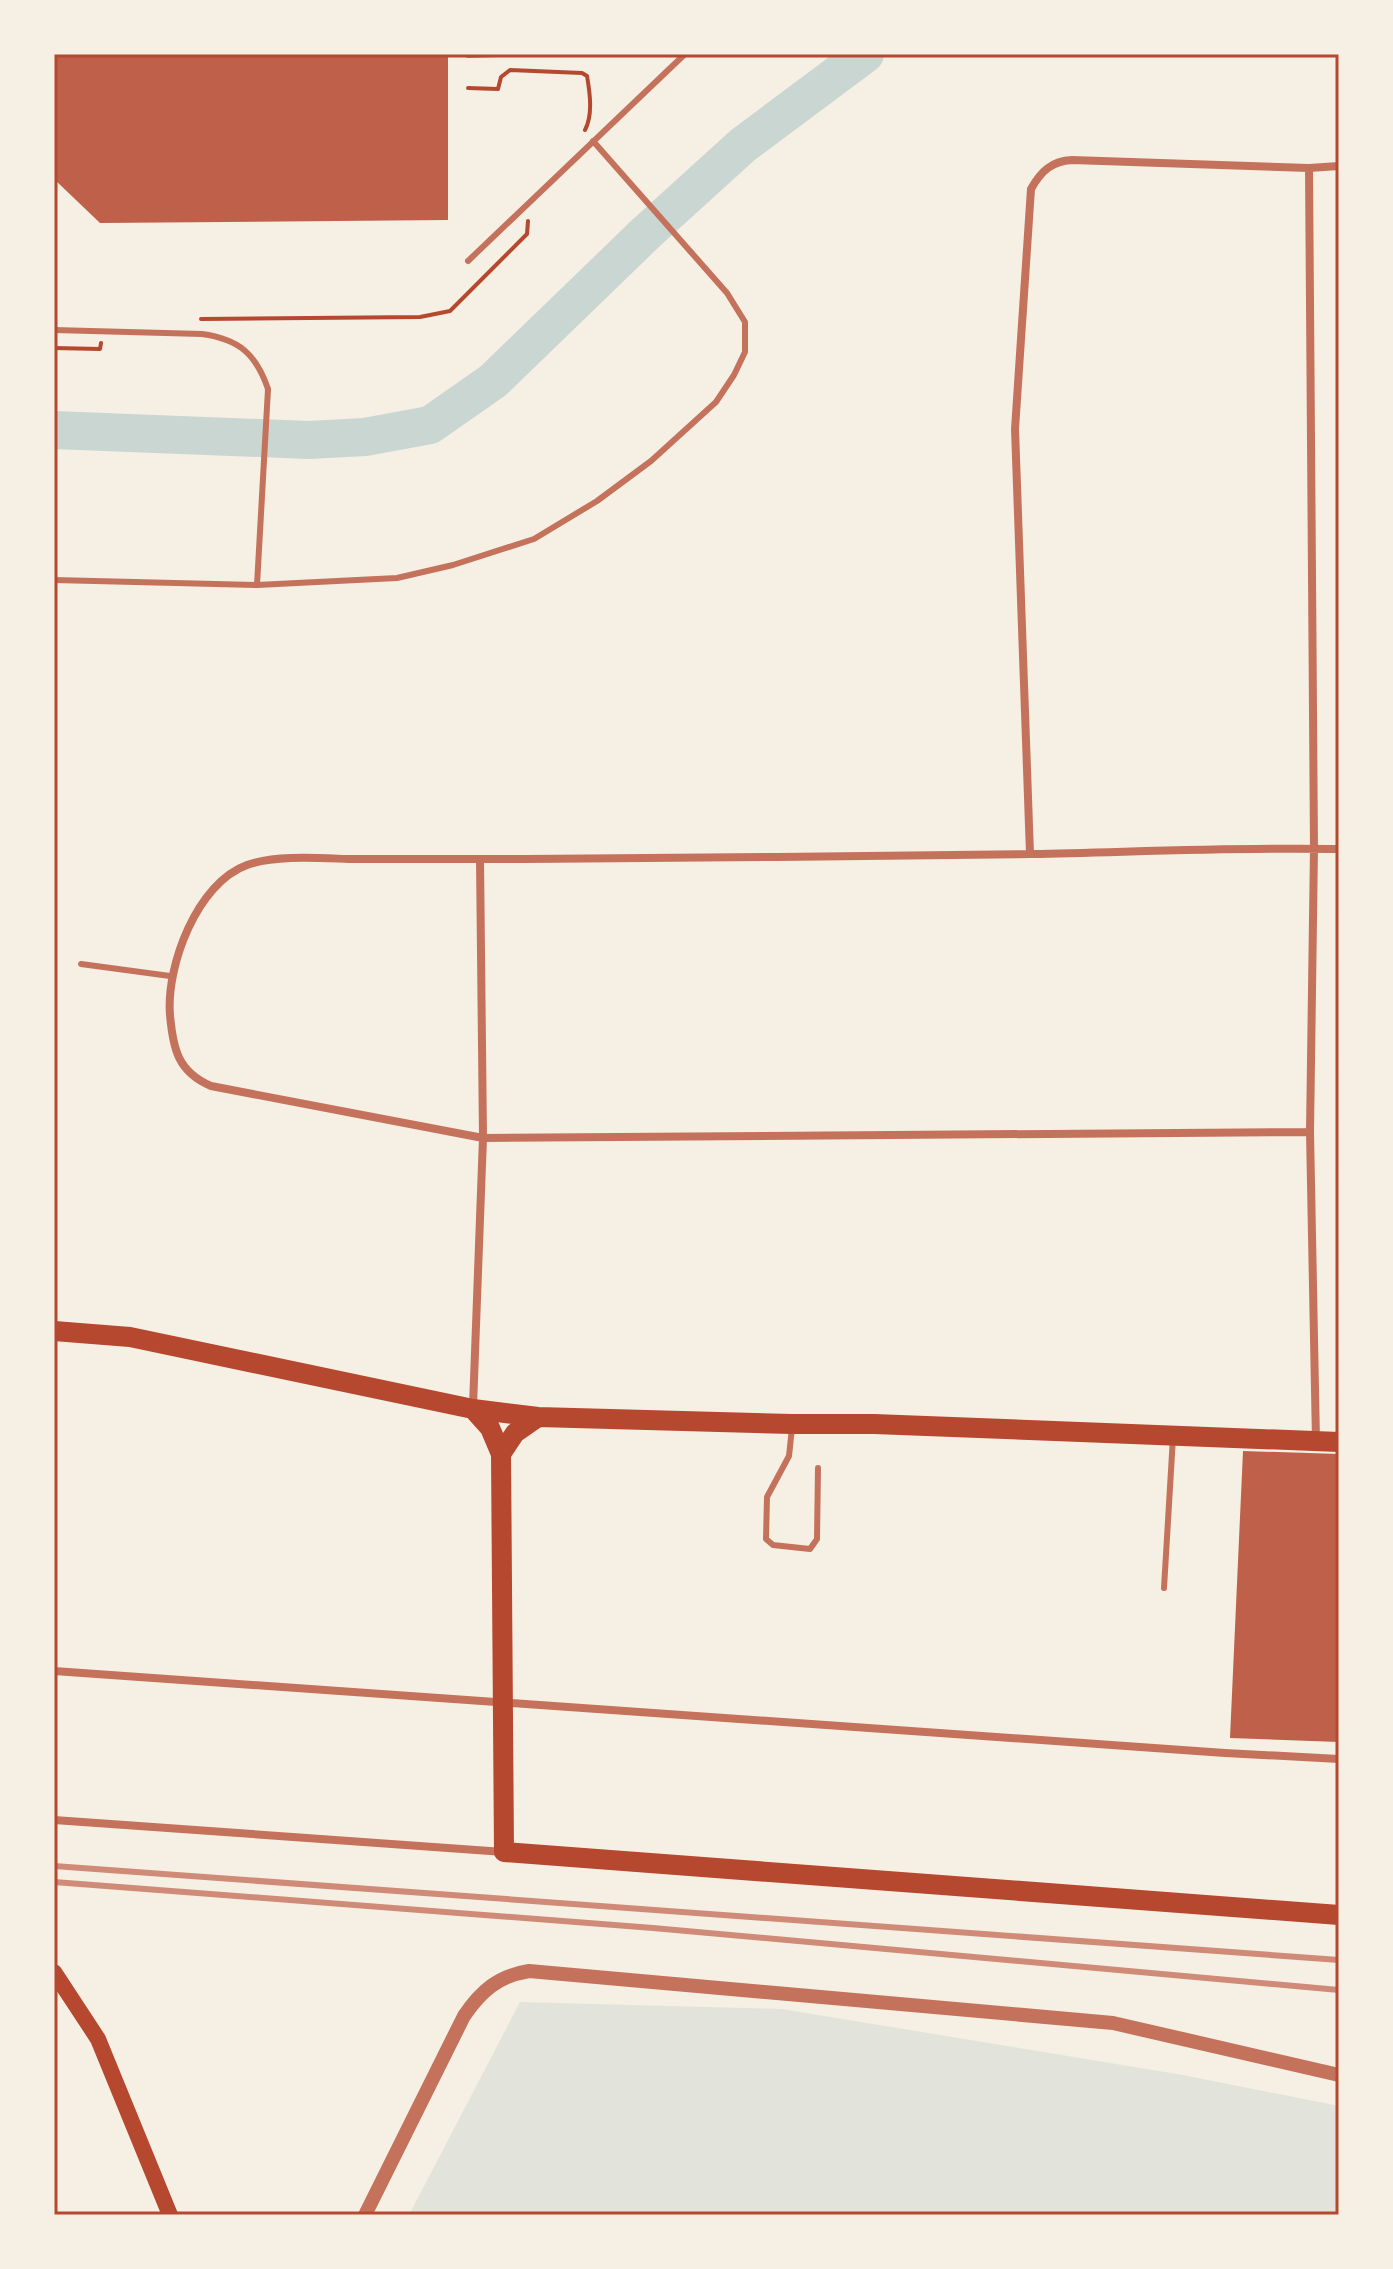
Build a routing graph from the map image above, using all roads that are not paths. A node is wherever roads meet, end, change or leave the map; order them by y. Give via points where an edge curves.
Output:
1 (498, 54) edge
2 (685, 54) edge
3 (468, 55) edge
4 (593, 141) junction
5 (1339, 166) edge
6 (1309, 168) junction
7 (468, 261) dead end
8 (54, 330) edge
9 (54, 580) edge
10 (257, 585) junction
11 (1314, 848) junction
12 (1339, 849) edge
13 (1030, 854) junction
14 (480, 859) junction
15 (81, 964) dead end
16 (170, 976) junction
17 (1310, 1132) junction
18 (483, 1138) junction
19 (54, 1331) edge
20 (473, 1409) junction
21 (538, 1417) junction
22 (792, 1424) junction
23 (1173, 1434) junction
24 (1316, 1441) junction
25 (1339, 1442) edge
26 (501, 1454) junction
27 (818, 1468) dead end
28 (1164, 1588) dead end
29 (54, 1671) edge
30 (503, 1703) junction
31 (1339, 1759) edge
32 (54, 1820) edge
33 (504, 1852) junction
34 (1339, 1915) edge
35 (54, 1972) edge
36 (1339, 2075) edge
37 (170, 2215) edge
38 (365, 2215) edge

1 - 3 lane
2 - 4 lane
4 - 7 lane
4 - 10 lane via 727,293 745,322 745,352 716,402 651,461 534,539 397,578
5 - 6 street
6 - 11 street
6 - 13 street via 1061,160 1040,172 1031,189 1015,429
8 - 10 lane via 226,337 250,355 268,389
9 - 10 lane
11 - 12 street
11 - 13 street
11 - 17 street
13 - 14 street
14 - 16 street via 296,858 248,865 211,891 190,925
14 - 18 street
15 - 16 lane
16 - 18 street via 178,1056 196,1079
17 - 18 street
17 - 24 street
18 - 20 street
19 - 20 main road via 130,1337
20 - 21 main road
20 - 26 main road via 490,1428
21 - 22 main road
21 - 26 main road via 515,1433
22 - 23 main road
22 - 27 lane via 789,1456 767,1497 766,1539 773,1545 814,1546
23 - 24 main road
23 - 28 lane
24 - 25 main road
26 - 30 main road
29 - 30 street
30 - 31 street
30 - 33 main road
32 - 33 street
33 - 34 main road
35 - 37 main road via 98,2039
36 - 38 street via 1113,2023 529,1971 496,1981 464,2016

